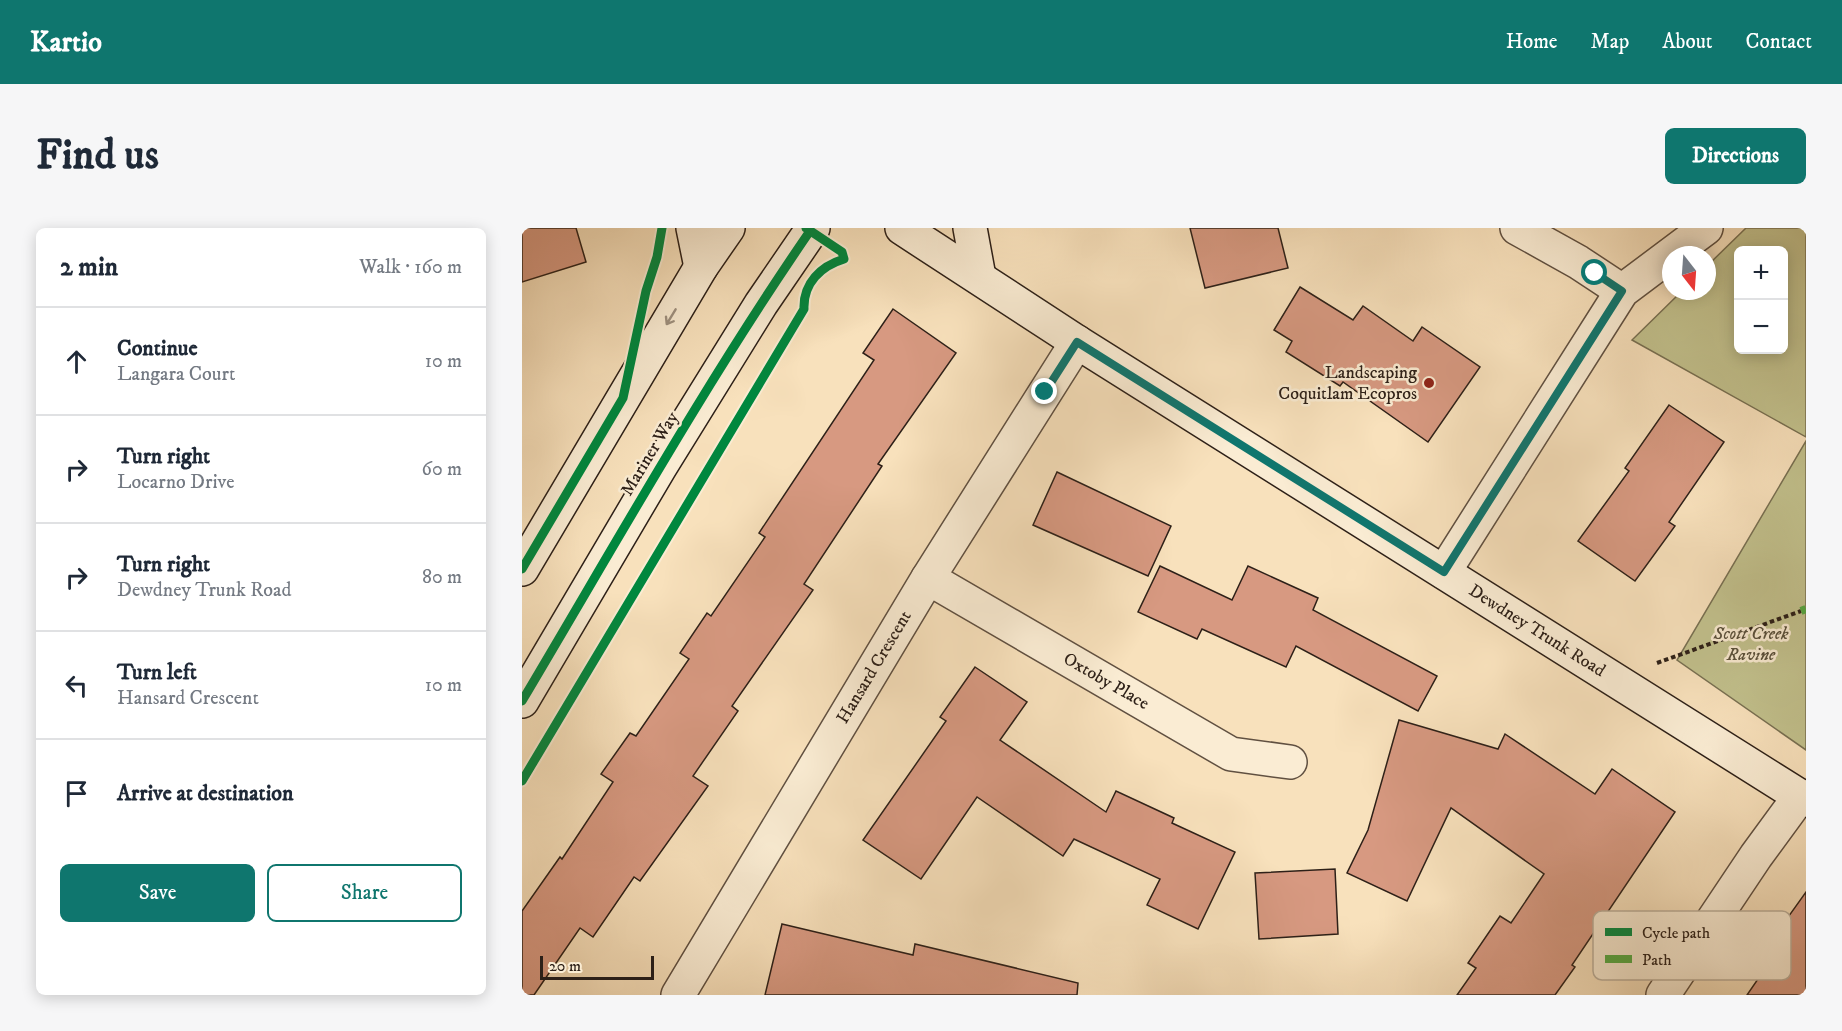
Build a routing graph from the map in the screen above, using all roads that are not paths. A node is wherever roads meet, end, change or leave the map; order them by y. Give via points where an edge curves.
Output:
1 (693, 228) edge
2 (729, 228) edge
3 (813, 228) edge
4 (902, 228) edge
5 (970, 228) edge
6 (1517, 228) edge
7 (1706, 228) edge
8 (701, 267) junction
9 (979, 277) junction
10 (1622, 291) junction
11 (1077, 342) junction
12 (522, 569) edge
13 (1444, 572) junction
14 (928, 578) junction
15 (522, 701) edge
16 (1290, 762) dead end
17 (1803, 798) edge
18 (1719, 911) edge
19 (1673, 980) edge
20 (678, 995) edge
21 (1663, 995) edge

1 - 8 main road
2 - 8 main road
3 - 15 main road, Mariner Way via 672,448
4 - 9 main road, Dewdney Trunk Road
5 - 9 main road
6 - 10 main road
7 - 10 main road
8 -> 12 main road
9 - 11 main road, Dewdney Trunk Road
10 - 13 main road
11 - 13 main road, Dewdney Trunk Road
11 - 14 main road, Hansard Crescent
13 - 17 main road, Dewdney Trunk Road
14 - 16 main road, Oxtoby Place via 1231,754
14 - 20 main road, Hansard Crescent
17 - 18 main road via 1756,856
19 - 21 main road

